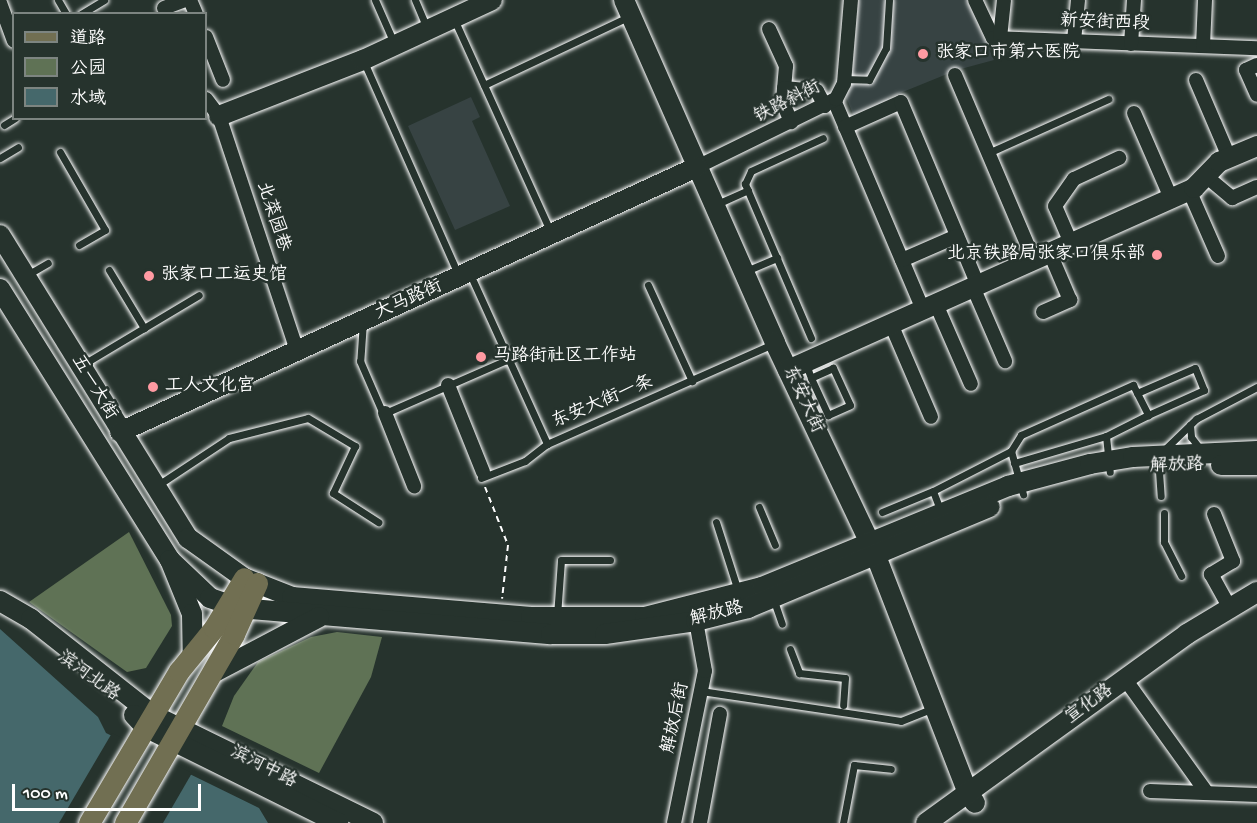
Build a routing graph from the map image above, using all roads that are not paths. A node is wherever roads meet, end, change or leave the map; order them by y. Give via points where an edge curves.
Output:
1 (104, 0) edge
2 (185, 0) edge
3 (375, 0) edge
4 (415, 0) edge
5 (492, 0) edge
6 (851, 0) edge
7 (889, 0) edge
8 (975, 0) edge
9 (1004, 0) edge
10 (1078, 0) edge
11 (1134, 0) edge
12 (1205, 0) edge
13 (0, 3) edge
14 (164, 7) edge
15 (627, 8) edge
16 (84, 12) edge
17 (454, 19) junction
18 (770, 29) dead end
19 (428, 30) junction
20 (12, 36) edge
21 (1000, 38) junction
22 (1074, 41) junction
23 (207, 42) edge
24 (1131, 44) junction
25 (394, 46) junction
26 (1203, 46) junction
27 (1257, 48) edge
28 (363, 60) junction
29 (211, 63) edge
30 (1257, 65) edge
31 (955, 75) dead end
32 (223, 80) dead end
33 (844, 80) junction
34 (1196, 80) dead end
35 (484, 85) junction
36 (784, 88) junction
37 (1257, 95) edge
38 (1108, 99) dead end
39 (207, 100) edge
40 (829, 103) junction
41 (1134, 113) dead end
42 (219, 116) junction
43 (12, 120) edge
44 (791, 122) junction
45 (4, 125) dead end
46 (845, 126) junction
47 (823, 138) dead end
48 (1257, 146) edge
49 (18, 147) dead end
50 (60, 152) dead end
51 (988, 153) junction
52 (1229, 157) junction
53 (0, 158) edge
54 (1119, 158) dead end
55 (697, 167) junction
56 (1206, 177) junction
57 (1257, 187) edge
58 (748, 190) junction
59 (1190, 190) junction
60 (1171, 198) junction
61 (714, 205) junction
62 (0, 235) edge
63 (552, 235) junction
64 (957, 236) junction
65 (1071, 243) junction
66 (79, 245) dead end
67 (1042, 256) junction
68 (1218, 256) dead end
69 (777, 258) junction
70 (902, 260) junction
71 (48, 263) dead end
72 (109, 270) dead end
73 (743, 272) junction
74 (25, 276) junction
75 (465, 276) junction
76 (648, 285) dead end
77 (976, 286) junction
78 (0, 289) edge
79 (199, 295) dead end
80 (929, 307) junction
81 (1043, 312) dead end
82 (364, 321) junction
83 (891, 324) junction
84 (144, 328) junction
85 (811, 338) dead end
86 (775, 343) junction
87 (297, 351) junction
88 (509, 359) junction
89 (1005, 361) dead end
90 (80, 367) junction
91 (801, 370) junction
92 (692, 381) junction
93 (971, 384) dead end
94 (448, 386) junction
95 (1257, 387) edge
96 (1137, 393) junction
97 (384, 413) junction
98 (1148, 415) junction
99 (932, 417) dead end
100 (1190, 425) junction
101 (120, 432) junction
102 (1106, 436) junction
103 (547, 444) junction
104 (1011, 451) junction
105 (1257, 451) edge
106 (1208, 459) junction
107 (1151, 462) junction
108 (1014, 463) junction
109 (1257, 465) edge
110 (1110, 467) junction
111 (482, 475) joint
112 (414, 486) dead end
113 (154, 488) junction
114 (1022, 488) junction
115 (933, 491) junction
116 (1161, 496) dead end
117 (759, 507) dead end
118 (882, 512) dead end
119 (1164, 513) dead end
120 (1214, 514) dead end
121 (944, 519) junction
122 (378, 522) dead end
123 (716, 522) dead end
124 (775, 545) dead end
125 (872, 548) junction
126 (171, 560) junction
127 (610, 560) dead end
128 (1181, 576) dead end
129 (251, 581) junction
130 (1257, 592) edge
131 (738, 593) junction
132 (773, 599) junction
133 (0, 601) edge
134 (227, 605) junction
135 (328, 607) junction
136 (1257, 607) edge
137 (249, 608) junction
138 (1230, 608) junction
139 (0, 616) edge
140 (556, 618) junction
141 (696, 621) junction
142 (782, 624) dead end
143 (1216, 625) junction
144 (790, 649) dead end
145 (193, 653) junction
146 (213, 673) junction
147 (1129, 685) junction
148 (701, 691) junction
149 (843, 705) dead end
150 (935, 708) junction
151 (720, 714) dead end
152 (693, 727) junction
153 (144, 728) junction
154 (717, 731) junction
155 (172, 742) junction
156 (891, 769) dead end
157 (1149, 791) dead end
158 (1207, 793) junction
159 (1257, 795) edge
160 (971, 798) junction
161 (89, 823) edge
162 (125, 823) edge
163 (338, 823) edge
164 (373, 823) edge
165 (674, 823) edge
166 (700, 823) edge
167 (843, 823) edge
168 (926, 823) edge
169 (948, 823) edge

1 - 16 lane
2 - 14 street
3 - 25 lane
4 - 19 lane
5 - 17 main road
6 - 33 street, 铁路斜街
7 - 33 lane via 885,48 869,80
8 - 21 street via 993,38
9 - 21 street
10 - 22 street
11 - 24 street
12 - 26 street
13 - 20 street
15 - 35 lane
15 - 55 main road, 东安大街
17 - 19 main road
17 - 35 lane
18 - 36 street via 786,66
19 - 25 main road
21 - 22 street, 新安街西段
22 - 24 street, 新安街西段
23 - 29 street
24 - 26 street, 新安街西段
25 - 28 main road
26 - 27 street, 新安街西段
28 - 42 main road
28 - 75 lane, 东安大街一条
29 - 32 street
30 - 37 street via 1246,70
31 - 51 street
33 - 40 street, 铁路斜街
34 - 52 street
35 - 63 lane
36 - 40 street via 817,91
36 - 44 street via 783,103
38 - 51 lane
39 - 42 street, 北菜园巷
40 - 44 street, 铁路斜街
40 - 46 street
41 - 60 street
42 - 87 street, 北菜园巷
43 - 45 lane
44 - 55 street, 铁路斜街
46 - 64 street via 901,102
46 - 70 street
47 - 58 lane via 751,171 745,184
48 - 52 main road
49 - 53 lane
50 - 66 lane via 105,230
51 - 67 street
52 - 56 main road
54 - 65 street via 1074,179 1055,206
55 - 61 main road, 东安大街
55 - 63 main road, 大马路街
56 - 57 street via 1232,198
56 - 59 main road
58 - 61 lane
58 - 69 lane
59 - 60 main road
59 - 68 street
60 - 65 main road
61 - 73 main road, 东安大街
62 - 74 main road, 五一大街
63 - 75 main road, 大马路街
64 - 70 street
64 - 77 street
65 - 67 main road
67 - 77 main road
67 - 81 street via 1070,300
69 - 73 lane
69 - 85 lane
70 - 80 street
71 - 74 lane
72 - 84 lane
73 - 86 main road, 东安大街
74 - 90 main road, 五一大街
75 - 82 main road, 大马路街
75 - 88 lane, 东安大街一条
76 - 92 lane
77 - 80 main road
77 - 89 street
78 - 126 main road, 五一大街
79 - 84 lane
80 - 83 main road
80 - 93 street
82 - 87 main road, 大马路街
82 - 97 lane via 360,361
83 - 91 main road
83 - 99 street
84 - 90 lane
86 - 91 main road, 东安大街
86 - 92 lane, 东安大街一条
87 - 101 main road, 大马路街
88 - 94 lane
88 - 103 lane, 东安大街一条
90 - 101 main road, 五一大街
91 - 91 lane via 828,415 850,405 833,368
91 - 125 main road, 东安大街
92 - 103 lane, 东安大街一条
94 - 97 lane
94 - 111 street
95 - 100 lane
96 - 98 lane
96 - 98 lane via 1195,368 1204,390
96 - 104 lane via 1133,385 1021,435
97 - 112 street
98 - 102 lane
100 - 106 lane via 1195,443
100 - 107 lane
101 - 113 main road, 五一大街
102 - 108 lane
102 - 110 lane
103 - 111 lane via 525,461
104 - 108 lane
104 - 115 lane
105 - 106 main road, 解放路
106 - 107 main road, 解放路
106 - 109 main road, 解放路
107 - 110 main road, 解放路
107 - 116 lane
108 - 114 lane
110 - 114 main road, 解放路
113 - 122 lane via 229,438 308,418 355,446 333,493
113 - 129 main road, 五一大街 via 188,538
114 - 121 main road, 解放路
115 - 118 lane
115 - 121 lane
117 - 124 lane
119 - 128 lane via 1164,542
120 - 138 street via 1233,561 1211,574
121 - 125 main road, 解放路
123 - 131 lane
125 - 131 main road, 解放路 via 786,572
125 - 132 main road, 解放路
125 - 150 main road, 东安大街
126 - 134 main road, 解放路 via 210,598
126 - 145 main road via 192,614
127 - 140 lane via 561,561
129 - 134 main road
129 - 135 main road
129 - 137 main road
130 - 138 main road, 宣化路
131 - 140 main road, 解放路 via 645,617
132 - 141 main road, 解放路
132 - 142 lane
133 - 153 main road, 滨河北路 via 31,619
134 - 137 main road, 解放路
134 - 145 main road
135 - 137 main road, 解放路
135 - 140 main road, 解放路
135 - 141 main road, 解放路 via 551,634 613,633
135 - 146 main road via 242,661
136 - 143 main road, 宣化路
137 - 146 main road
138 - 143 main road, 宣化路
139 - 153 main road, 滨河北路 via 126,705
141 - 148 street, 解放后街 via 705,672
143 - 147 main road, 宣化路
144 - 149 lane via 799,673 845,678
145 - 153 main road
146 - 155 main road
147 - 158 street
147 - 160 main road, 宣化路
148 - 150 lane via 901,721
148 - 152 street, 解放后街
150 - 160 main road, 东安大街
151 - 154 street
152 - 154 street
152 - 165 street, 解放后街
153 - 155 main road, 滨河中路
153 - 161 main road
154 - 166 street
155 - 162 main road
155 - 163 main road, 滨河中路
155 - 164 main road, 滨河中路
156 - 167 lane via 854,765
157 - 158 street
158 - 159 street
160 - 168 main road, 宣化路
160 - 169 main road, 宣化路

